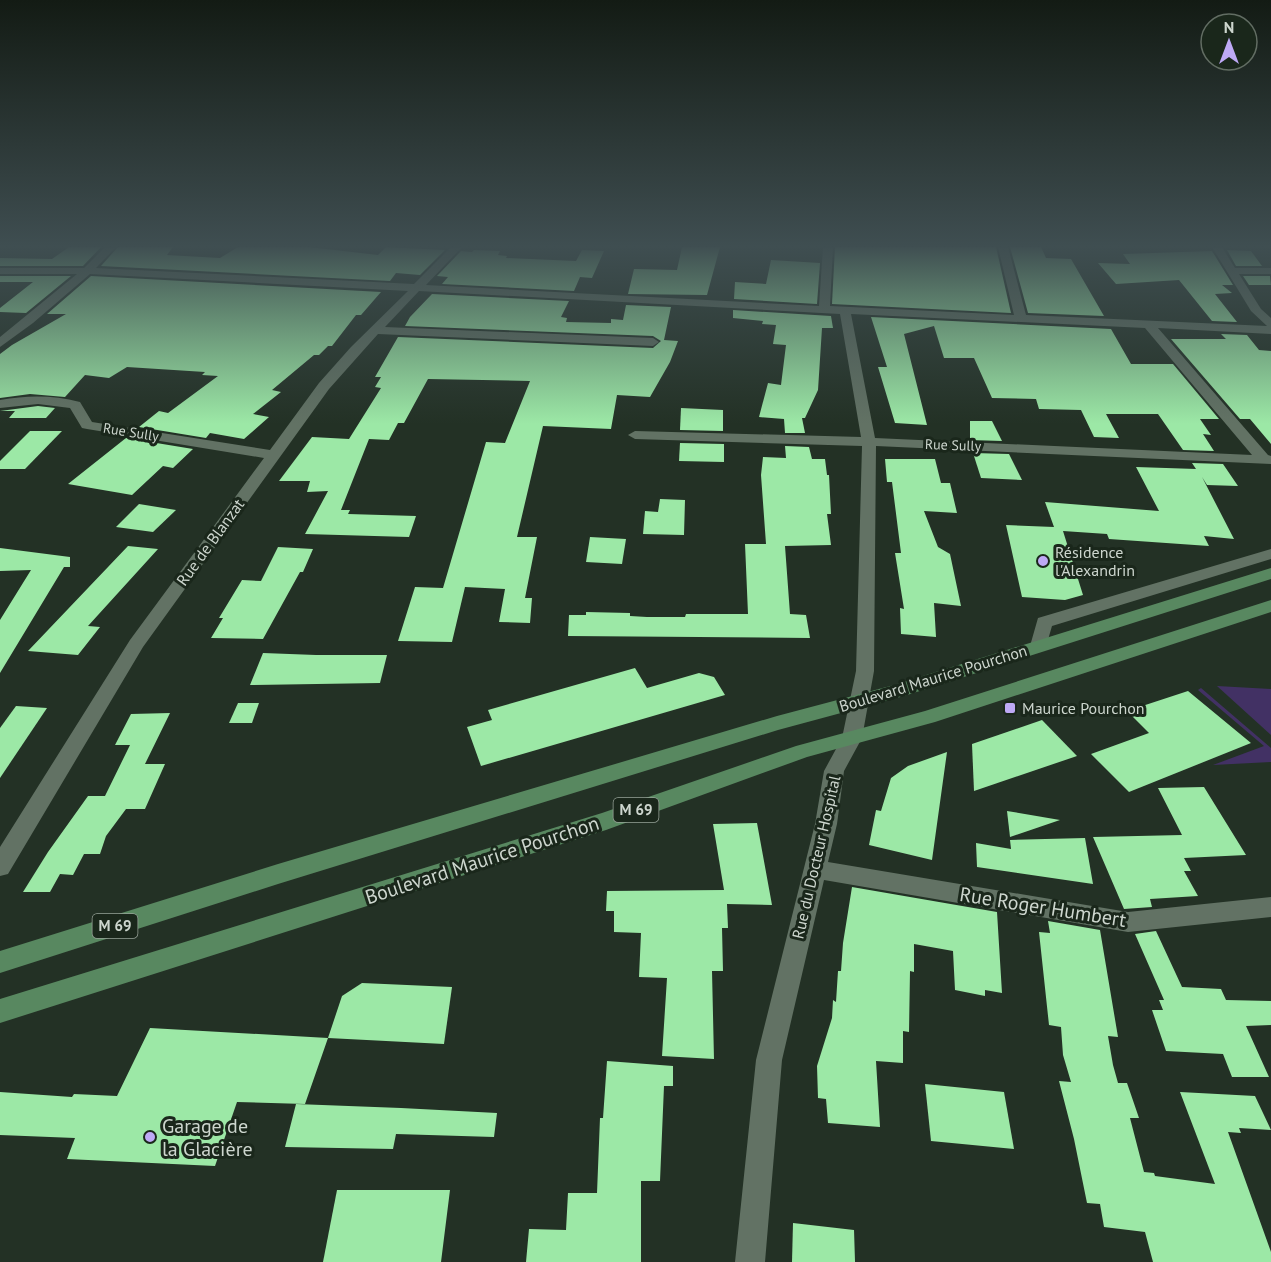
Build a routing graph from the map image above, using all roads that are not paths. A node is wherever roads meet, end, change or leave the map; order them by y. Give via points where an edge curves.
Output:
1 (46, 306) edge
2 (399, 306) edge
3 (744, 306) edge
4 (824, 306) edge
5 (1018, 306) edge
6 (1255, 306) edge
7 (824, 310) junction
8 (844, 311) junction
9 (1021, 319) junction
10 (1271, 324) edge
11 (1149, 325) junction
12 (375, 330) junction
13 (1271, 330) edge
14 (653, 342) dead end
15 (0, 343) edge
16 (0, 404) edge
17 (634, 435) dead end
18 (869, 442) junction
19 (274, 455) junction
20 (1267, 459) edge
21 (1271, 554) edge
22 (1271, 573) edge
23 (1271, 606) edge
24 (1039, 646) junction
25 (861, 700) junction
26 (852, 738) junction
27 (0, 867) edge
28 (815, 869) junction
29 (1271, 906) edge
30 (0, 962) edge
31 (0, 1011) edge
32 (750, 1262) edge

1 - 15 street
2 - 12 street, Rue de Blanzat
3 - 7 street
4 - 7 street
5 - 9 street
6 - 10 street
7 - 8 street
8 - 9 street
8 - 18 street, Rue du Docteur Hospital
9 - 11 street
11 - 13 street
11 - 20 street
12 - 14 street
12 - 19 street, Rue de Blanzat via 324,386
16 - 19 street, Rue Sully via 60,400 75,405 87,425
17 - 18 street, Rue Sully
18 - 20 street, Rue Sully
18 - 25 street, Rue du Docteur Hospital via 865,671
19 - 27 street, Rue de Blanzat via 136,644
21 - 24 street, Boulevard Maurice Pourchon via 1044,622
22 - 24 main road, Boulevard Maurice Pourchon / M 69
23 - 26 main road, Boulevard Maurice Pourchon / M 69
24 - 25 main road, Boulevard Maurice Pourchon / M 69
25 - 26 street, Rue du Docteur Hospital
25 - 30 main road, Boulevard Maurice Pourchon / M 69 via 278,874
26 - 28 street, Rue du Docteur Hospital via 834,771
26 - 31 main road, Boulevard Maurice Pourchon / M 69 via 803,751 606,821
28 - 29 street, Rue Roger Humbert via 1128,922 1165,921
28 - 32 street, Rue du Docteur Hospital via 769,1060

